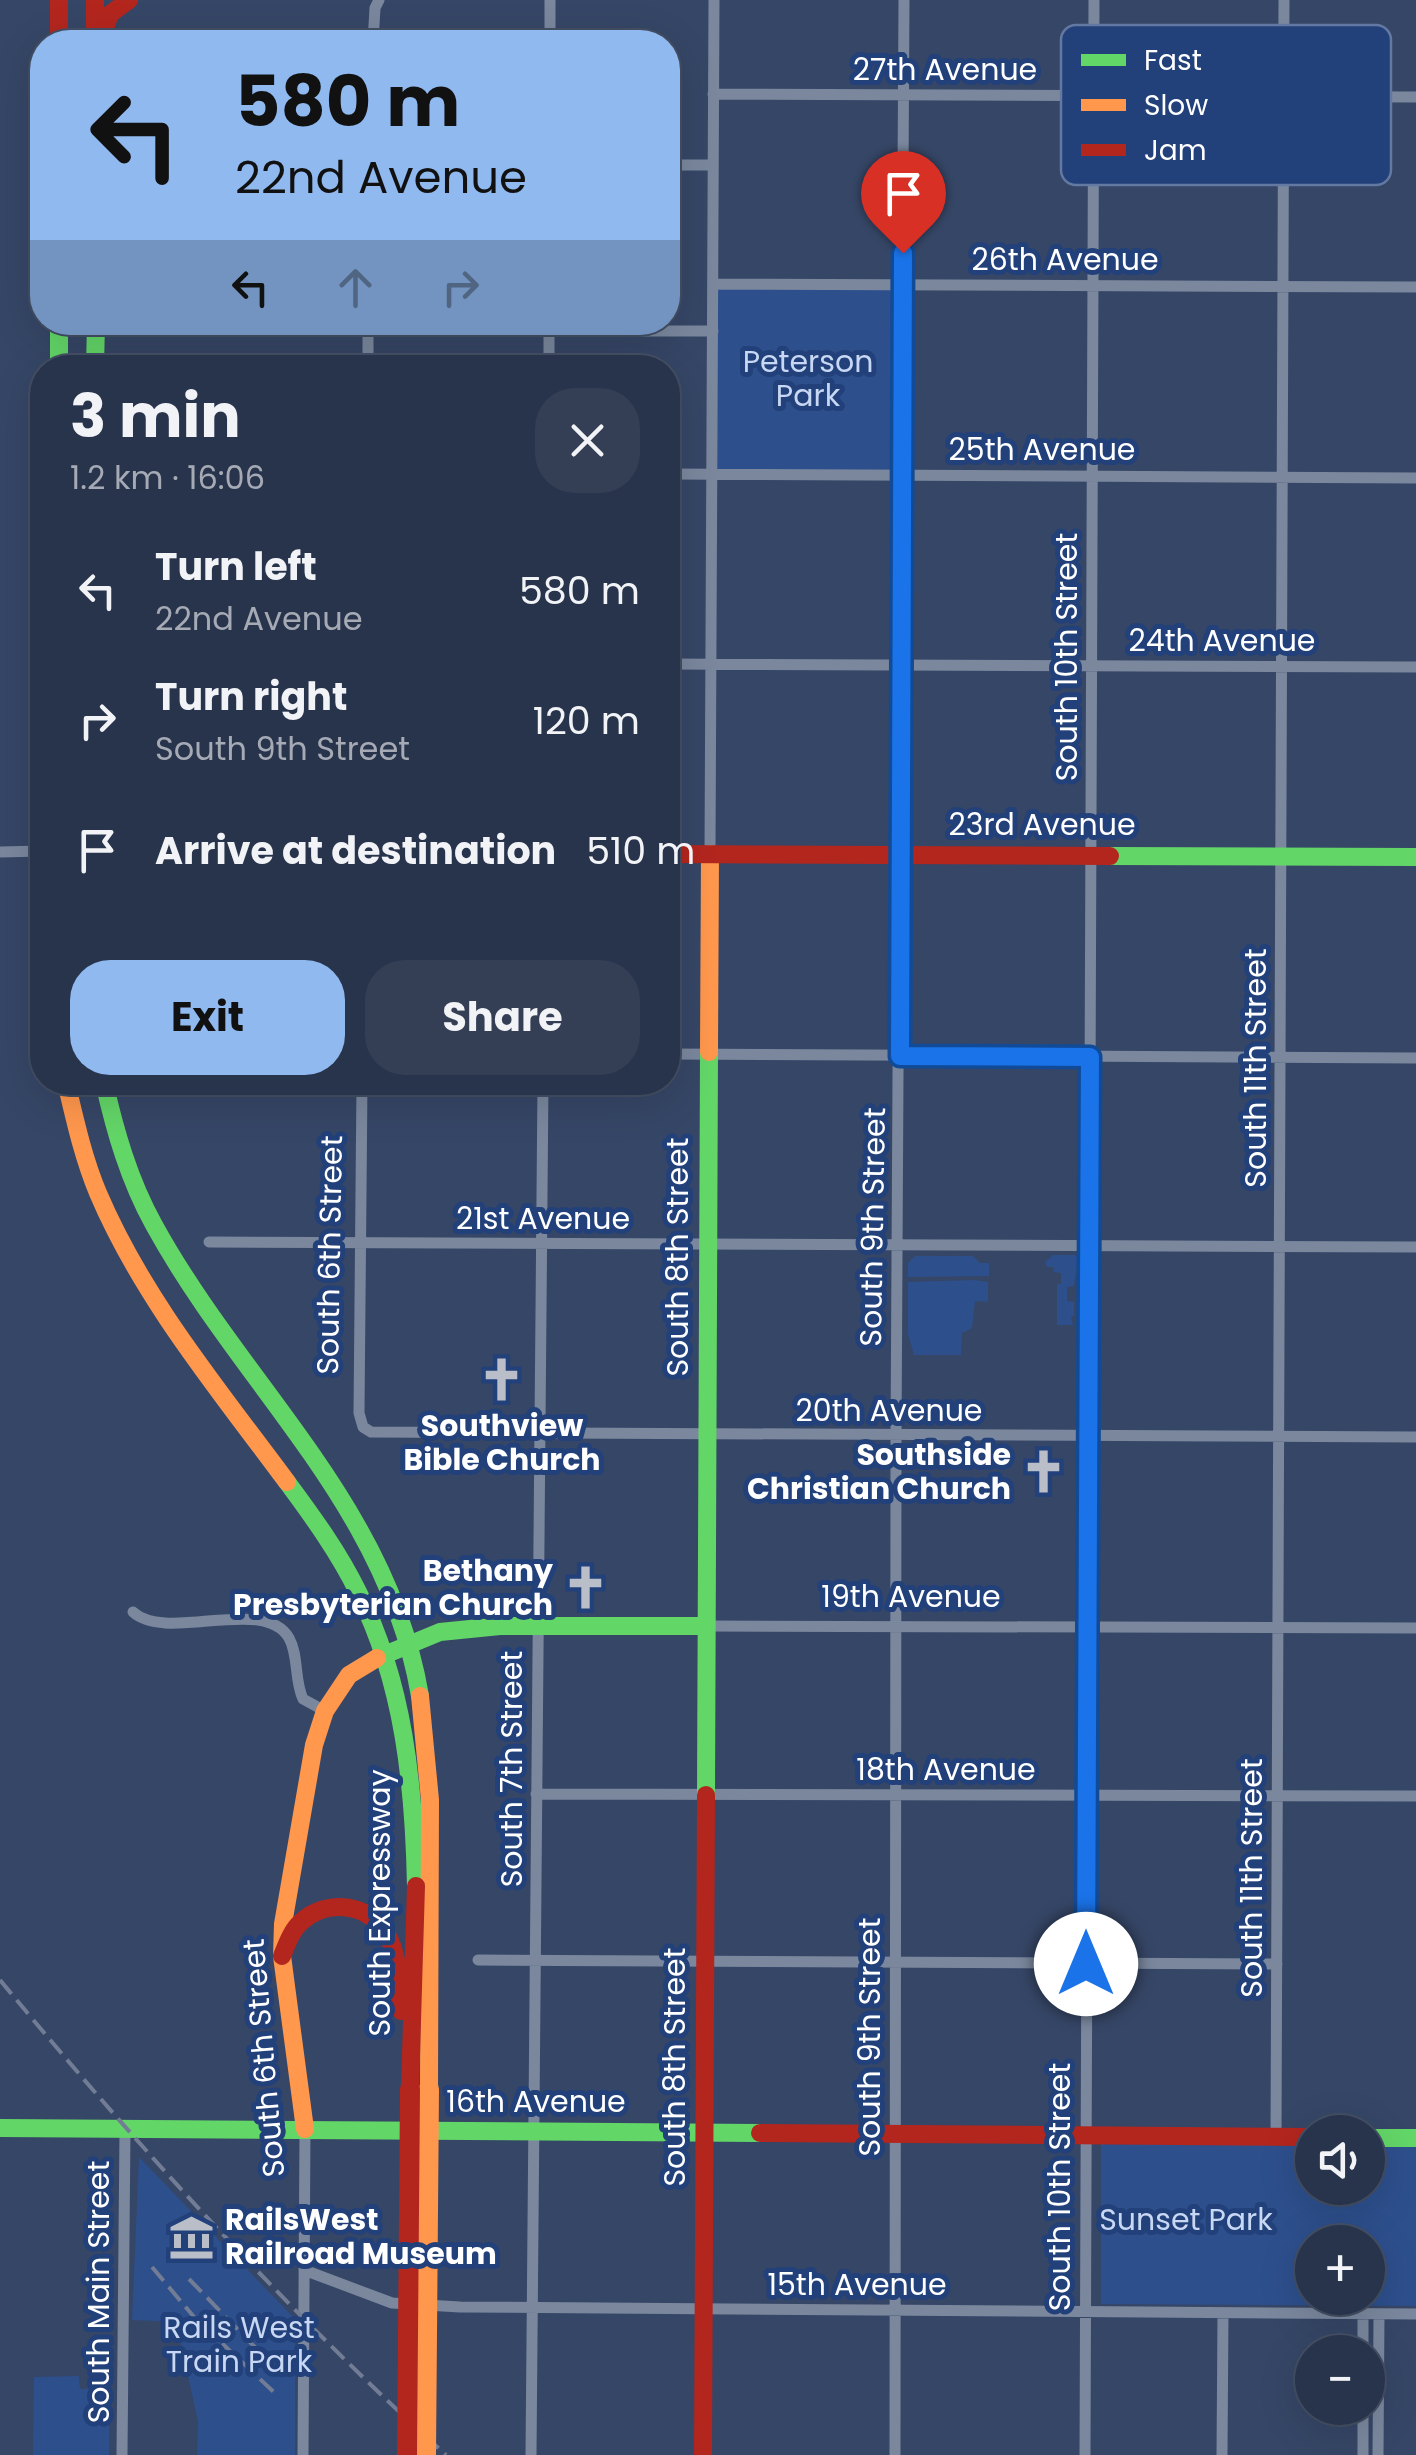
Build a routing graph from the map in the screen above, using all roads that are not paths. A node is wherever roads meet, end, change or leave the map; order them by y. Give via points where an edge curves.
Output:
1 (59, 0) edge
2 (95, 0) edge
3 (129, 0) edge
4 (550, 0) edge
5 (714, 0) edge
6 (904, 0) edge
7 (377, 4) edge
8 (59, 30) edge
9 (97, 30) edge
10 (103, 30) edge
11 (374, 30) edge
12 (550, 30) edge
13 (714, 94) junction
14 (904, 94) junction
15 (1061, 95) edge
16 (1391, 97) edge
17 (1416, 97) edge
18 (680, 165) edge
19 (713, 165) junction
20 (1094, 185) edge
21 (1284, 185) edge
22 (713, 284) junction
23 (903, 285) junction
24 (1094, 286) junction
25 (1283, 286) junction
26 (1416, 287) edge
27 (680, 331) edge
28 (713, 332) junction
29 (680, 474) edge
30 (712, 474) junction
31 (902, 475) junction
32 (1093, 476) junction
33 (1282, 477) junction
34 (1416, 478) edge
35 (680, 664) edge
36 (711, 665) junction
37 (902, 665) junction
38 (1092, 666) junction
39 (1282, 666) junction
40 (1416, 667) edge
41 (30, 851) edge
42 (0, 852) edge
43 (680, 854) edge
44 (710, 854) junction
45 (900, 855) junction
46 (1091, 856) junction
47 (1281, 856) junction
48 (1416, 857) edge
49 (680, 1054) edge
50 (709, 1054) junction
51 (900, 1056) junction
52 (1282, 1056) junction
53 (1090, 1057) junction
54 (1416, 1058) edge
55 (69, 1095) edge
56 (108, 1095) edge
57 (362, 1095) edge
58 (542, 1095) edge
59 (209, 1242) dead end
60 (360, 1243) junction
61 (541, 1244) junction
62 (708, 1245) junction
63 (898, 1245) junction
64 (1089, 1246) junction
65 (1280, 1247) junction
66 (1416, 1247) edge
67 (364, 1427) joint
68 (540, 1435) junction
69 (707, 1436) junction
70 (896, 1436) junction
71 (1088, 1436) junction
72 (1279, 1437) junction
73 (1416, 1438) edge
74 (134, 1612) dead end
75 (538, 1626) junction
76 (706, 1626) junction
77 (896, 1627) junction
78 (1088, 1627) junction
79 (1279, 1628) junction
80 (1416, 1628) edge
81 (408, 1642) junction
82 (384, 1653) junction
83 (316, 1707) junction
84 (536, 1794) junction
85 (706, 1794) junction
86 (896, 1795) junction
87 (1087, 1795) junction
88 (1278, 1796) junction
89 (1416, 1796) edge
90 (282, 1956) junction
91 (478, 1960) dead end
92 (535, 1962) junction
93 (705, 1963) junction
94 (896, 1963) junction
95 (1086, 1964) junction
96 (1276, 1964) junction
97 (419, 2089) junction
98 (0, 2128) edge
99 (125, 2129) junction
100 (306, 2129) junction
101 (534, 2132) junction
102 (704, 2134) junction
103 (895, 2134) junction
104 (1086, 2136) junction
105 (1276, 2137) junction
106 (1295, 2138) edge
107 (1385, 2138) edge
108 (1416, 2138) edge
109 (304, 2270) junction
110 (532, 2307) junction
111 (704, 2310) junction
112 (895, 2310) junction
113 (1084, 2312) junction
114 (1223, 2313) junction
115 (1295, 2314) edge
116 (1385, 2314) edge
117 (1416, 2314) edge
118 (1379, 2315) edge
119 (1363, 2425) edge
120 (122, 2455) edge
121 (302, 2455) edge
122 (408, 2455) edge
123 (426, 2455) edge
124 (531, 2455) edge
125 (703, 2455) edge
126 (895, 2455) edge
127 (1085, 2455) edge
128 (1222, 2455) edge
129 (1363, 2455) edge
130 (1378, 2455) edge

1 - 8 main road
2 - 9 main road
3 - 10 main road via 110,14
4 - 12 street
5 - 13 street, South 8th Street
6 - 14 street, South 9th Street
7 - 11 street
13 - 14 street, 27th Avenue
13 - 19 street, South 8th Street
14 - 15 street, 27th Avenue
14 - 23 street, South 9th Street
16 - 17 street, 27th Avenue
18 - 19 street
19 - 22 street, South 8th Street
20 - 24 street, South 10th Street
21 - 25 street, South 11th Street
22 - 23 street, 26th Avenue
22 - 28 street, South 8th Street
23 - 24 street, 26th Avenue
23 - 31 street, South 9th Street
24 - 25 street, 26th Avenue
24 - 32 street, South 10th Street
25 - 26 street, 26th Avenue
25 - 33 street, South 11th Street
27 - 28 street
28 - 30 street, South 8th Street
29 - 30 street, 25th Avenue
30 - 31 street, 25th Avenue
30 - 36 street, South 8th Street
31 - 32 street, 25th Avenue
31 - 37 street, South 9th Street
32 - 33 street, 25th Avenue
32 - 38 street, South 10th Street
33 - 34 street, 25th Avenue
33 - 39 street, South 11th Street
35 - 36 street, 24th Avenue
36 - 37 street, 24th Avenue
36 - 44 street, South 8th Street
37 - 38 street, 24th Avenue
37 - 45 street, South 9th Street
38 - 39 street, 24th Avenue
38 - 46 street, South 10th Street
39 - 40 street, 24th Avenue
39 - 47 street, South 11th Street
41 - 42 street
43 - 44 main road, 23rd Avenue
44 - 45 main road, 23rd Avenue
44 - 50 main road, South 8th Street
45 - 46 main road, 23rd Avenue
45 - 51 street, South 9th Street
46 - 47 main road, 23rd Avenue
46 - 53 street, South 10th Street
47 - 48 main road, 23rd Avenue
47 - 52 street, South 11th Street
49 - 50 street
50 - 51 street
50 - 62 main road, South 8th Street
51 - 53 street
51 - 63 street, South 9th Street
52 - 53 street
52 - 54 street
52 - 65 street, South 11th Street
53 - 64 street, South 10th Street
55 - 82 main road, South Expressway via 86,1162 128,1259 341,1560
56 - 81 main road, South Expressway via 152,1222 353,1514
57 - 60 street, South 6th Street
58 - 61 street, South 7th Street
59 - 60 street, 21st Avenue
60 - 61 street, 21st Avenue
60 - 67 street, South 6th Street
61 - 62 street, 21st Avenue
61 - 68 street, South 7th Street
62 - 63 street, 21st Avenue
62 - 69 main road, South 8th Street
63 - 64 street, 21st Avenue
63 - 70 street, South 9th Street
64 - 65 street, 21st Avenue
64 - 71 street, South 10th Street
65 - 66 street, 21st Avenue
65 - 72 street, South 11th Street
67 - 68 street, 20th Avenue via 381,1434
68 - 69 street, 20th Avenue
68 - 75 street, South 7th Street
69 - 70 street, 20th Avenue
69 - 76 main road, South 8th Street
70 - 71 street, 20th Avenue
70 - 77 street, South 9th Street
71 - 72 street, 20th Avenue
71 - 78 street, South 10th Street
72 - 73 street, 20th Avenue
72 - 79 street, South 11th Street
74 - 83 street via 149,1620 276,1624 293,1648 300,1693
75 - 76 main road, 19th Avenue
75 - 81 main road, 19th Avenue via 476,1627
75 - 84 street, South 7th Street
76 - 77 street, 19th Avenue
76 - 85 main road, South 8th Street
77 - 78 street, 19th Avenue
77 - 86 street, South 9th Street
78 - 79 street, 19th Avenue
78 - 87 street, South 10th Street
79 - 80 street, 19th Avenue
79 - 88 street, South 11th Street
81 - 82 main road, South 6th Street
81 - 97 main road, South Expressway via 432,1779
82 - 83 main road, South 6th Street
82 - 97 main road, South Expressway via 414,1796
83 - 90 main road, South 6th Street
84 - 85 street, 18th Avenue
84 - 92 street, South 7th Street
85 - 86 street, 18th Avenue
85 - 93 main road, South 8th Street
86 - 87 street, 18th Avenue
86 - 94 street, South 9th Street
87 - 88 street, 18th Avenue
87 - 95 street, South 10th Street
88 - 89 street, 18th Avenue
88 - 96 street, South 11th Street
90 - 97 main road via 300,1923 322,1909 350,1907 382,1926 394,1954
90 - 100 main road, South 6th Street
91 - 92 street
92 - 93 street
92 - 101 street, South 7th Street
93 - 94 street
93 - 102 main road, South 8th Street
94 - 95 street
94 - 103 street, South 9th Street
95 - 96 street
95 - 104 street, South 10th Street
96 - 105 street, South 11th Street
97 - 122 main road, South Expressway, bridge
97 - 123 main road, South Expressway, bridge
98 - 99 main road, 16th Avenue
99 - 100 main road, 16th Avenue
99 - 120 street, South Main Street
100 - 101 main road, 16th Avenue
100 - 109 street, South 6th Street
101 - 102 main road, 16th Avenue
101 - 110 street, South 7th Street
102 - 103 main road, 16th Avenue
102 - 111 main road, South 8th Street
103 - 104 main road, 16th Avenue
103 - 112 street, South 9th Street
104 - 105 main road, 16th Avenue
104 - 113 street, South 10th Street
105 - 106 main road, 16th Avenue
107 - 108 main road
109 - 110 street, 15th Avenue via 392,2302
109 - 121 street, South 6th Street
110 - 111 street, 15th Avenue
110 - 124 street, South 7th Street
111 - 112 street, 15th Avenue
111 - 125 main road, South 8th Street
112 - 113 street, 15th Avenue
112 - 126 street, South 9th Street
113 - 114 street, 15th Avenue
113 - 127 street, South 10th Street
114 - 115 street, 15th Avenue
114 - 128 street
116 - 117 street, 15th Avenue
118 - 130 street
119 - 129 street

